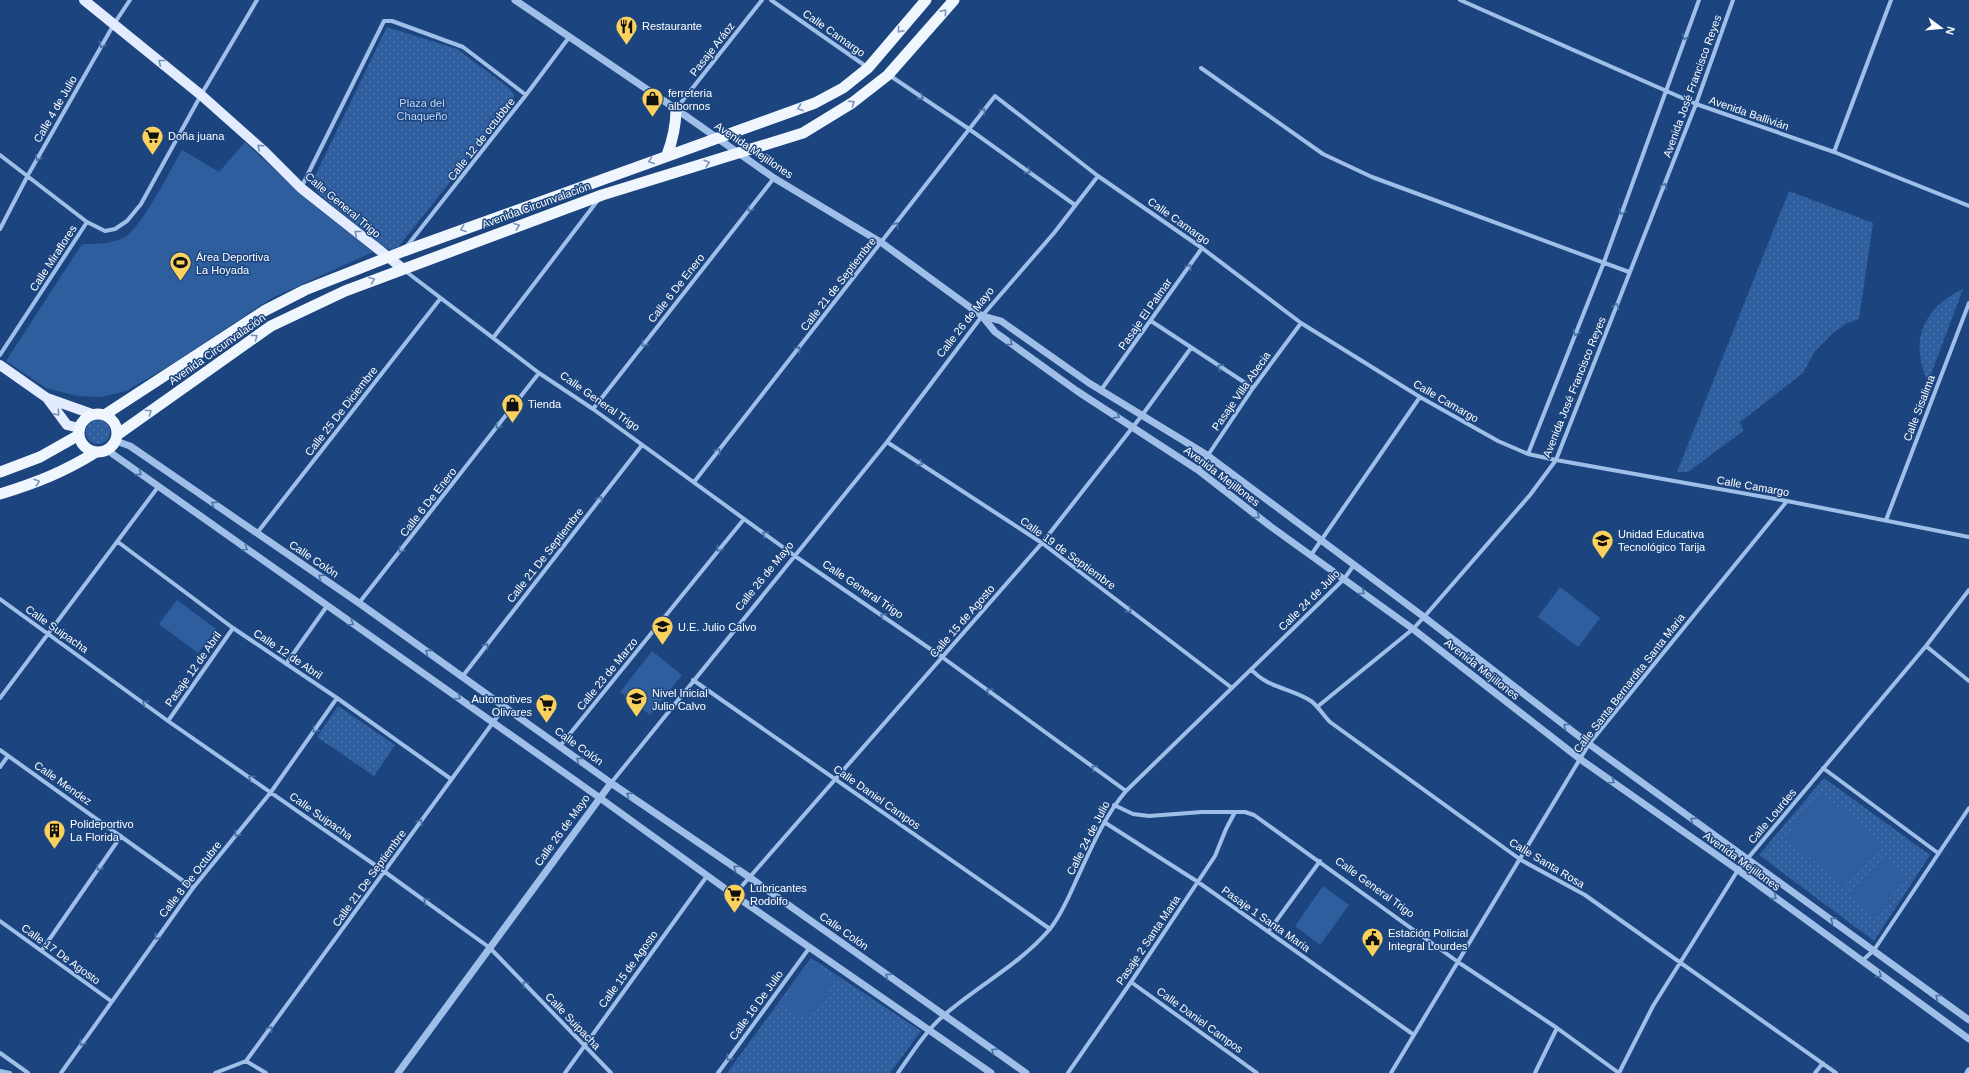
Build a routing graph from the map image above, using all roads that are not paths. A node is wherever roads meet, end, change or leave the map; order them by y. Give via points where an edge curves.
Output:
1 (84, 0) edge
2 (130, 0) edge
3 (257, 0) edge
4 (515, 0) edge
5 (762, 0) edge
6 (771, 0) edge
7 (926, 0) edge
8 (954, 0) edge
9 (1460, 0) edge
10 (1699, 0) edge
11 (1733, 0) edge
12 (1892, 0) edge
13 (114, 24) junction
14 (570, 36) junction
15 (868, 68) junction
16 (1201, 68) dead end
17 (888, 75) junction
18 (1665, 91) junction
19 (201, 95) junction
20 (526, 95) junction
21 (995, 96) joint
22 (1696, 104) junction
23 (676, 109) junction
24 (969, 129) junction
25 (718, 139) junction
26 (1834, 152) junction
27 (739, 154) junction
28 (0, 155) edge
29 (667, 155) junction
30 (28, 175) junction
31 (1098, 176) junction
32 (774, 178) junction
33 (301, 188) junction
34 (602, 195) junction
35 (1075, 205) junction
36 (1969, 206) edge
37 (87, 222) junction
38 (0, 229) edge
39 (882, 243) junction
40 (1202, 248) junction
41 (404, 251) junction
42 (387, 258) junction
43 (1604, 262) junction
44 (402, 268) junction
45 (1629, 272) junction
46 (440, 299) junction
47 (1969, 303) edge
48 (982, 316) junction
49 (1151, 321) junction
50 (1301, 323) junction
51 (493, 338) junction
52 (1191, 348) junction
53 (0, 355) edge
54 (0, 365) edge
55 (539, 373) junction
56 (1253, 388) junction
57 (1102, 390) junction
58 (1420, 397) junction
59 (47, 398) junction
60 (593, 410) junction
61 (92, 414) junction
62 (106, 414) junction
63 (1144, 414) junction
64 (1134, 426) junction
65 (79, 431) junction
66 (117, 438) junction
67 (887, 442) junction
68 (642, 445) junction
69 (107, 450) junction
70 (96, 452) junction
71 (1528, 454) junction
72 (1207, 455) junction
73 (1556, 460) junction
74 (1198, 470) junction
75 (0, 472) edge
76 (694, 482) junction
77 (158, 487) junction
78 (0, 494) edge
79 (1787, 501) junction
80 (744, 519) junction
81 (1886, 520) junction
82 (257, 534) junction
83 (1969, 537) edge
84 (1322, 540) junction
85 (118, 542) junction
86 (1042, 543) junction
87 (1311, 555) junction
88 (795, 556) junction
89 (1354, 565) junction
90 (1344, 579) junction
91 (1969, 590) edge
92 (0, 599) edge
93 (359, 603) junction
94 (327, 606) junction
95 (1424, 617) junction
96 (233, 628) junction
97 (1413, 629) junction
98 (50, 633) junction
99 (1926, 646) junction
100 (942, 657) junction
101 (286, 664) junction
102 (1251, 669) junction
103 (462, 677) junction
104 (693, 680) junction
105 (1969, 680) edge
106 (1232, 688) junction
107 (0, 698) edge
108 (337, 698) junction
109 (504, 706) junction
110 (1317, 707) junction
111 (168, 720) junction
112 (493, 722) junction
113 (1589, 744) junction
114 (560, 746) junction
115 (0, 750) edge
116 (8, 756) junction
117 (1580, 759) junction
118 (0, 767) edge
119 (1823, 768) junction
120 (451, 779) junction
121 (836, 780) junction
122 (611, 783) junction
123 (1126, 791) junction
124 (271, 792) junction
125 (600, 798) junction
126 (1114, 805) junction
127 (1969, 808) edge
128 (1235, 812) junction
129 (1104, 822) junction
130 (121, 836) junction
131 (1938, 853) junction
132 (1748, 859) junction
133 (1521, 860) junction
134 (1320, 861) junction
135 (1738, 870) junction
136 (385, 872) junction
137 (707, 876) junction
138 (749, 877) junction
139 (1198, 882) junction
140 (193, 888) junction
141 (734, 895) junction
142 (0, 921) edge
143 (1050, 929) junction
144 (1268, 932) junction
145 (810, 947) junction
146 (490, 948) junction
147 (42, 950) junction
148 (1874, 950) junction
149 (1458, 962) junction
150 (1681, 962) junction
151 (1862, 962) junction
152 (1132, 982) junction
153 (111, 1001) junction
154 (944, 1016) junction
155 (1969, 1020) edge
156 (1557, 1028) junction
157 (929, 1030) junction
158 (1414, 1035) junction
159 (1969, 1039) edge
160 (585, 1046) junction
161 (0, 1053) edge
162 (246, 1061) junction
163 (1823, 1063) junction
164 (0, 1071) edge
165 (10, 1073) edge
166 (28, 1073) edge
167 (61, 1073) edge
168 (215, 1073) edge
169 (266, 1073) edge
170 (398, 1073) edge
171 (564, 1073) edge
172 (610, 1073) edge
173 (718, 1073) edge
174 (898, 1073) edge
175 (990, 1073) edge
176 (1026, 1073) edge
177 (1068, 1073) edge
178 (1257, 1073) edge
179 (1391, 1073) edge
180 (1535, 1073) edge
181 (1619, 1073) edge
182 (1816, 1073) edge
183 (1836, 1073) edge

1 - 13 main road, Calle General Trigo
2 - 13 street, Calle 4 de Julio
3 - 19 street, Calle Miraflores
4 - 14 street, Avenida Mejillones
5 - 23 street, Pasaje Aráoz
6 - 15 street, Calle Camargo
7 -> 15 highway, Avenida Circunvalación
17 -> 8 highway, Avenida Circunvalación
9 - 18 street, Avenida Ballivián
10 -> 18 street, Avenida José Francisco Reyes
11 - 22 street, Avenida José Francisco Reyes
12 - 26 street
19 -> 13 main road, Calle General Trigo
13 -> 30 street, Calle 4 de Julio
14 - 20 street, Calle 12 de octubbre
14 - 23 street, Avenida Mejillones
15 -> 25 highway, Avenida Circunvalación via 844,88 815,103
16 - 43 street via 1323,154 1372,177
17 -> 24 street
27 -> 17 highway, Avenida Circunvalación via 803,133 852,103
18 - 22 street, Avenida Ballivián
18 -> 43 street, Avenida José Francisco Reyes
33 -> 19 main road, Calle General Trigo
19 - 37 street, Calle Miraflores via 141,204 127,221 115,229 105,231
20 - 33 street via 463,47 392,21 384,21
20 - 41 street, Calle 12 de octubbre
24 -> 21 street, Calle 21 de Septiembre
21 - 31 street, Calle Camargo
22 - 26 street, Avenida Ballivián
45 -> 22 street, Avenida José Francisco Reyes
23 - 25 street, Avenida Mejillones
23 - 29 highway via 673,138
24 -> 35 street
39 -> 24 street, Calle 21 de Septiembre
25 - 27 street, Avenida Mejillones
25 - 29 highway, Avenida Circunvalación
26 - 36 street, Avenida Ballivián
27 - 32 street, Avenida Mejillones
34 -> 27 highway, Avenida Circunvalación
28 - 30 street
29 -> 41 highway, Avenida Circunvalación
30 - 37 street
30 - 38 street, Calle 4 de Julio
31 - 35 street, Calle 26 de Mayo
31 - 40 street, Calle Camargo
32 - 39 street, Avenida Mejillones
32 -> 60 street, Calle 6 De Enero
42 -> 33 main road, Calle General Trigo
44 -> 34 highway, Avenida Circunvalación
34 - 51 street
35 - 48 street, Calle 26 de Mayo
37 - 53 street, Calle Miraflores
39 - 48 street, Avenida Mejillones
76 -> 39 street, Calle 21 de Septiembre
49 -> 40 street, Pasaje El Palmar
40 - 50 street, Calle Camargo
41 - 42 highway, Avenida Circunvalación
42 - 44 main road, Calle General Trigo
42 - 62 highway, Avenida Circunvalación via 305,290 264,311
43 - 45 street
43 -> 71 street, Avenida José Francisco Reyes
44 - 46 street, Calle General Trigo
66 -> 44 highway, Avenida Circunvalación via 271,326 345,291
73 -> 45 street, Avenida José Francisco Reyes
46 - 51 street, Calle General Trigo
46 - 82 street, Calle 25 De Diciembre
47 - 81 street, Calle Sisalima
48 - 57 street, Avenida Mejillones via 1001,321
48 -> 64 street, Avenida Mejillones via 995,332 1077,391
48 - 67 street, Calle 26 de Mayo
49 - 52 street
49 - 57 street, Pasaje El Palmar
50 - 56 street, Pasaje Villa Abecia
50 - 58 street, Calle Camargo
51 - 55 street, Calle General Trigo
56 -> 52 street
52 - 63 street, Calle 15 de Agosto
54 - 59 main road
55 - 60 street, Calle General Trigo
55 -> 93 street, Calle 6 De Enero
56 - 72 street, Pasaje Villa Abecia
57 - 63 street, Avenida Mejillones
58 - 71 street, Calle Camargo via 1498,441
58 - 84 street
59 - 61 main road
59 -> 65 main road via 67,425
60 - 68 street, Calle General Trigo
61 - 62 highway
61 - 65 highway via 86,417
62 - 66 highway via 115,423
63 - 64 street, Calle 15 de Agosto
63 - 72 street, Avenida Mejillones
64 - 74 street, Avenida Mejillones
64 - 86 street, Calle 15 de Agosto
65 - 70 highway via 84,446
65 - 75 highway via 40,457
66 - 69 highway
82 -> 66 street, Calle Colón
67 -> 86 street, Calle 19 de Septiembre
67 - 88 street, Calle 26 de Mayo
68 - 76 street, Calle General Trigo
103 -> 68 street, Calle 21 De Septiembre
69 - 70 highway
69 -> 77 street
78 -> 70 highway via 46,480
71 - 73 street, Calle Camargo
72 - 74 street, Pasaje Villa Abecia
72 - 84 street, Avenida Mejillones
73 - 79 street, Calle Camargo
73 - 95 street, Avenida José Francisco Reyes via 1530,496
74 -> 87 street, Avenida Mejillones
76 - 80 street, Calle General Trigo
77 - 85 street
77 -> 94 street
79 - 81 street, Calle Camargo
79 - 113 street, Calle Santa Bernardita Santa Maria
88 -> 80 street, Calle General Trigo
80 -> 114 street, Calle 23 de Marzo
81 - 83 street, Calle Camargo
93 -> 82 street, Calle Colón
84 - 87 street
84 - 89 street, Avenida Mejillones
85 - 96 street, Calle 12 de Abril
85 - 98 street
86 - 100 street, Calle 15 de Agosto
86 -> 106 street, Calle 19 de Septiembre
87 - 90 street, Avenida Mejillones
100 -> 88 street, Calle General Trigo
88 - 104 street, Calle 26 de Mayo
89 - 90 street, Calle 24 de Julio
89 - 95 street, Avenida Mejillones
90 -> 97 street, Avenida Mejillones
90 - 102 street, Calle 24 de Julio
91 - 99 street, Calle Lourdes
92 - 98 street, Calle Suipacha
103 -> 93 street, Calle Colón
94 - 101 street
94 -> 112 street
95 - 97 street, Avenida José Francisco Reyes
113 -> 95 street, Avenida Mejillones
96 - 101 street, Calle 12 de Abril
96 - 111 street, Pasaje 12 de Abril
97 - 110 street, Avenida José Francisco Reyes
97 - 117 street, Avenida Mejillones
98 - 107 street
111 -> 98 street, Calle Suipacha
99 - 105 street
99 - 119 street, Calle Lourdes
100 - 121 street, Calle 15 de Agosto
123 -> 100 street, Calle General Trigo
101 - 108 street, Calle 12 de Abril
102 - 106 street, Calle 24 de Julio
102 - 110 street, Calle Santa Rosa via 1258,678 1300,695
103 - 109 street, Calle Colón
104 - 121 street, Calle Daniel Campos
104 - 122 street, Calle 26 de Mayo
106 - 123 street, Calle 24 de Julio
108 - 120 street, Calle 12 de Abril
108 -> 124 street, Calle 8 De Octubre
109 - 112 street, Calle 21 De Septiembre
109 - 114 street, Calle Colón
110 - 133 street, Calle Santa Rosa via 1330,722
124 -> 111 street, Calle Suipacha
112 - 120 street, Calle 21 De Septiembre
112 - 125 street
113 - 117 street, Calle Santa Bernardita Santa Maria
132 -> 113 street, Avenida Mejillones
122 -> 114 street, Calle Colón
115 - 116 street, Calle Mendez
116 - 118 street
116 - 130 street, Calle Mendez
117 - 133 street, Calle Santa Bernardita Santa Maria
117 -> 135 street, Avenida Mejillones
119 - 131 street
119 - 132 street, Calle Lourdes
136 -> 120 street, Calle 21 De Septiembre
121 - 138 street, Calle 15 de Agosto
121 - 143 street, Calle Daniel Campos
122 - 125 street, Calle 26 de Mayo
138 -> 122 street, Calle Colón
123 - 126 street, Calle 24 de Julio
124 - 136 street, Calle Suipacha
124 -> 140 street, Calle 8 De Octubre
125 - 137 street
125 - 146 street, Calle 26 de Mayo
126 - 128 street, Calle General Trigo via 1128,813 1150,816
126 - 129 street, Calle 24 de Julio
127 - 131 street
128 - 134 street, Calle General Trigo via 1254,815
128 - 139 street, Pasaje 2 Santa Maria via 1215,856
129 - 139 street, Pasaje 1 Santa Maria
129 - 143 street, Calle 24 de Julio via 1065,906
130 - 140 street, Calle Mendez
130 -> 147 street
131 - 148 street
132 - 135 street, Calle Lourdes
148 -> 132 street, Avenida Mejillones
133 - 149 street, Calle Santa Bernardita Santa Maria
133 - 150 street, Calle Santa Rosa via 1585,895
134 - 144 street
134 - 149 street, Calle General Trigo
135 - 150 street, Calle Lourdes
135 -> 151 street, Avenida Mejillones
146 -> 136 street, Calle Suipacha
162 -> 136 street, Calle 21 De Septiembre
137 - 141 street
137 - 160 street, Calle 15 de Agosto
138 - 141 street, Calle 15 de Agosto
154 -> 138 street, Calle Colón
139 - 144 street, Pasaje 1 Santa Maria
139 - 152 street, Pasaje 2 Santa Maria
140 -> 153 street, Calle 8 De Octubre
141 - 145 street
142 - 147 street, Calle 17 De Agosto
143 - 154 street, Calle 24 de Julio via 1035,944
144 - 158 street, Pasaje 1 Santa Maria
145 - 157 street
145 -> 173 street, Calle 16 De Julio
160 -> 146 street, Calle Suipacha
146 - 170 street, Calle 26 de Mayo
147 - 153 street, Calle 17 De Agosto
148 - 151 street
155 -> 148 street, Avenida Mejillones
149 - 156 street, Calle General Trigo
149 - 158 street, Calle Santa Bernardita Santa Maria
150 - 163 street, Calle Santa Rosa
150 - 181 street, Calle Lourdes via 1653,1006
151 -> 159 street, Avenida Mejillones
152 - 177 street, Pasaje 2 Santa Maria
152 - 178 street, Calle Daniel Campos
153 -> 167 street, Calle 8 De Octubre
154 - 157 street, Calle 24 de Julio
176 -> 154 street, Calle Colón
156 - 180 street
156 - 181 street, Calle General Trigo
157 - 174 street, Calle 24 de Julio
157 - 175 street
158 - 179 street, Calle Santa Bernardita Santa Maria
160 - 171 street, Calle 15 de Agosto
160 - 172 street, Calle Suipacha
161 - 166 street
162 - 168 street
162 - 169 street
163 - 182 street
163 - 183 street, Calle Santa Rosa
164 - 165 street

